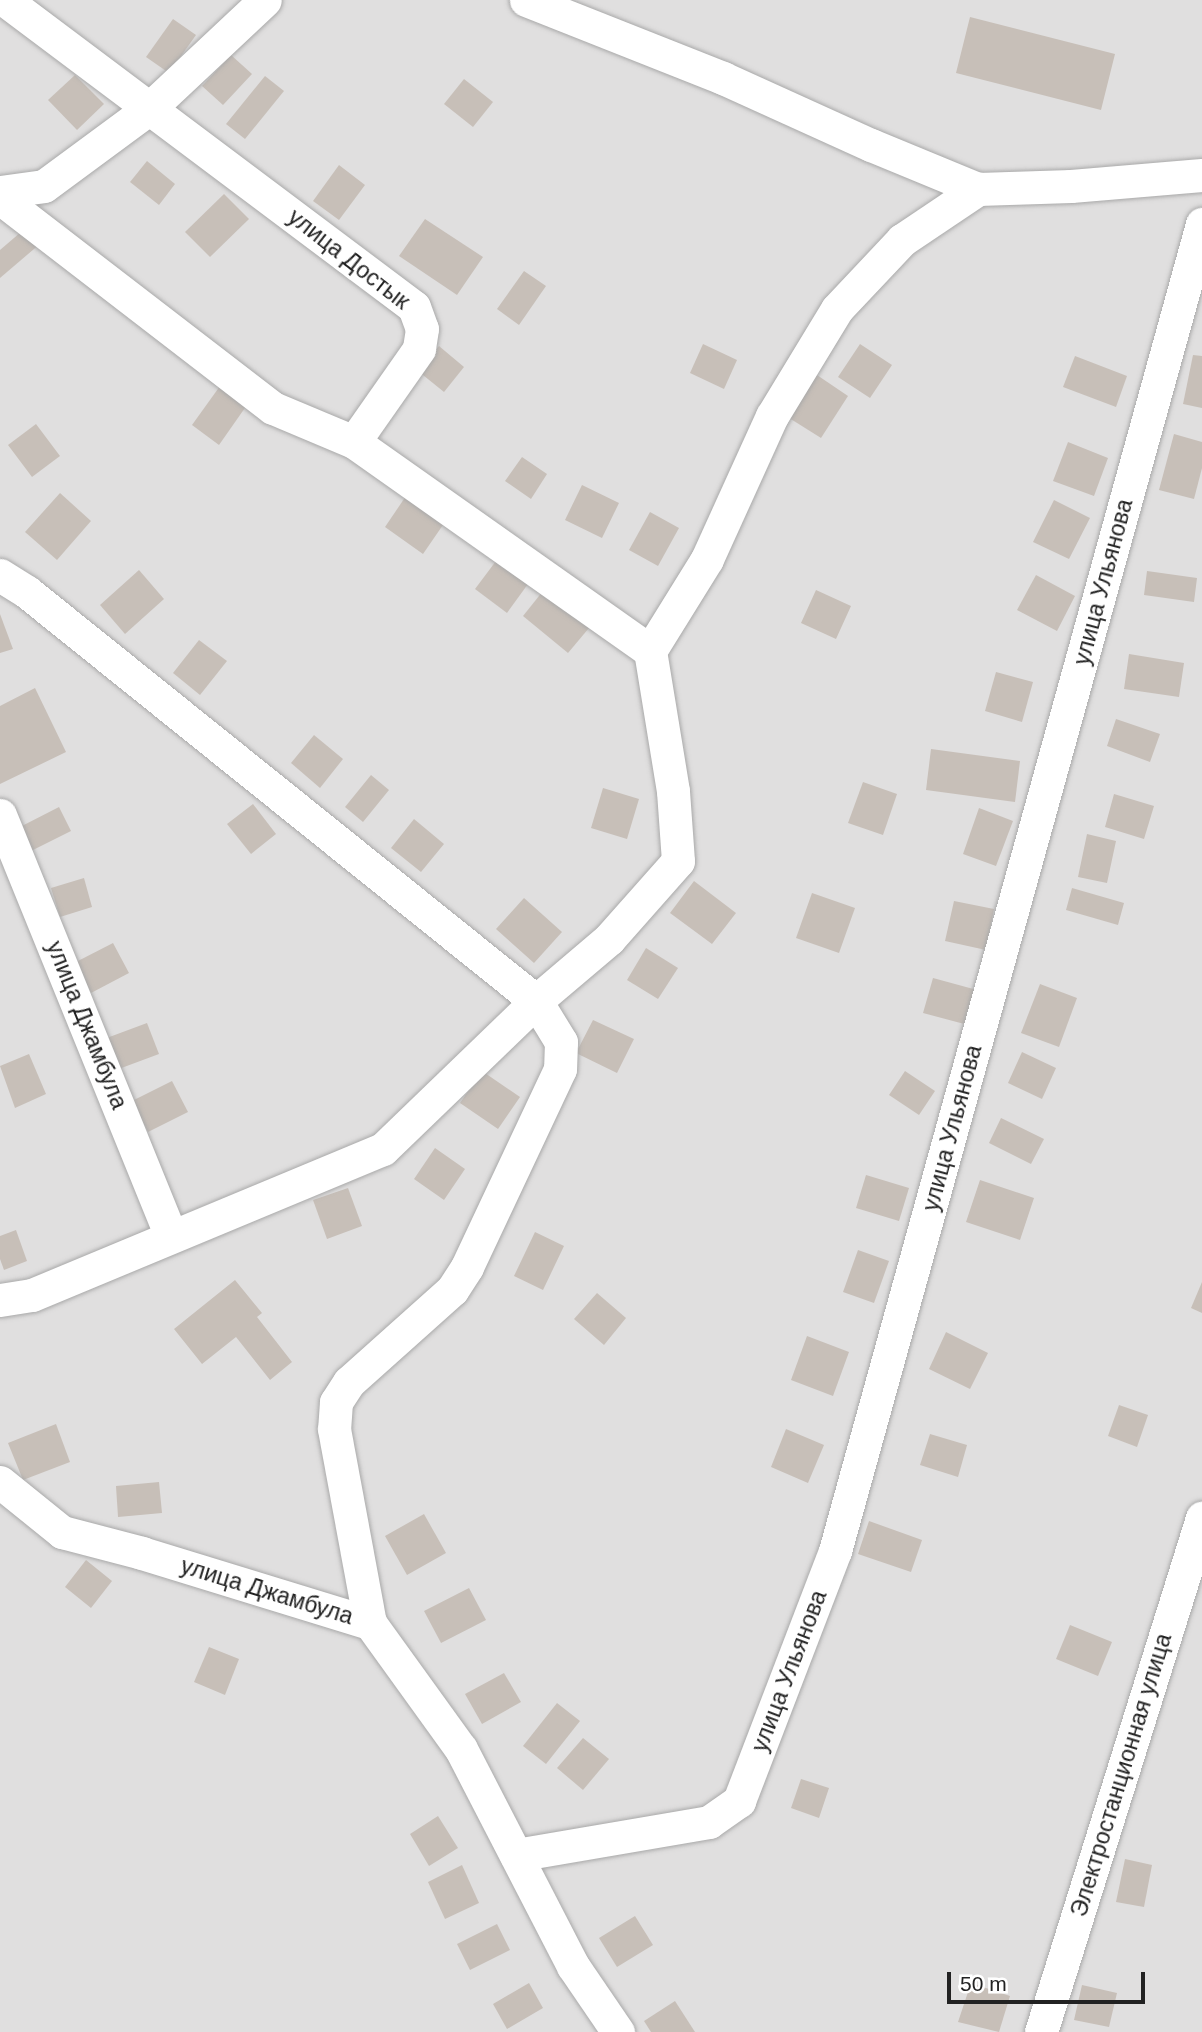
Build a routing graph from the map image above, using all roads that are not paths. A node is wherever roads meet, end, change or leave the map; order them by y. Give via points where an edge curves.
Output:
1 (5, 0) edge
2 (265, 0) edge
3 (526, 0) edge
4 (151, 107) junction
5 (1202, 175) edge
6 (978, 189) junction
7 (0, 192) edge
8 (0, 198) edge
9 (1202, 224) edge
10 (354, 442) junction
11 (0, 575) edge
12 (650, 651) junction
13 (0, 815) edge
14 (536, 1001) junction
15 (171, 1236) junction
16 (0, 1300) edge
17 (0, 1482) edge
18 (1202, 1518) edge
19 (370, 1623) junction
20 (516, 1855) junction
21 (618, 2032) edge
22 (1041, 2032) edge

1 - 4 street, улица Достык
2 - 4 street
3 - 6 street via 723,78
4 - 7 street via 44,186
4 - 10 street, улица Достык via 414,307 422,329 419,349
5 - 6 street
6 - 12 street via 902,240 837,309 772,416 707,559
8 - 10 street via 273,408
9 - 20 street, улица Ульянова via 835,1551 739,1801 709,1822
10 - 12 street
11 - 14 street
12 - 14 street via 673,792 678,861 609,939
13 - 15 street, улица Джамбула
14 - 15 street via 383,1149
14 - 19 street via 561,1042 560,1069 467,1267 452,1290 349,1382 336,1402 334,1430
15 - 16 street via 32,1295
17 - 19 street, улица Джамбула via 62,1532
18 - 22 street, Электростанционная улица
19 - 20 street, улица Джамбула via 461,1749
20 - 21 street, улица Джамбула via 573,1966

